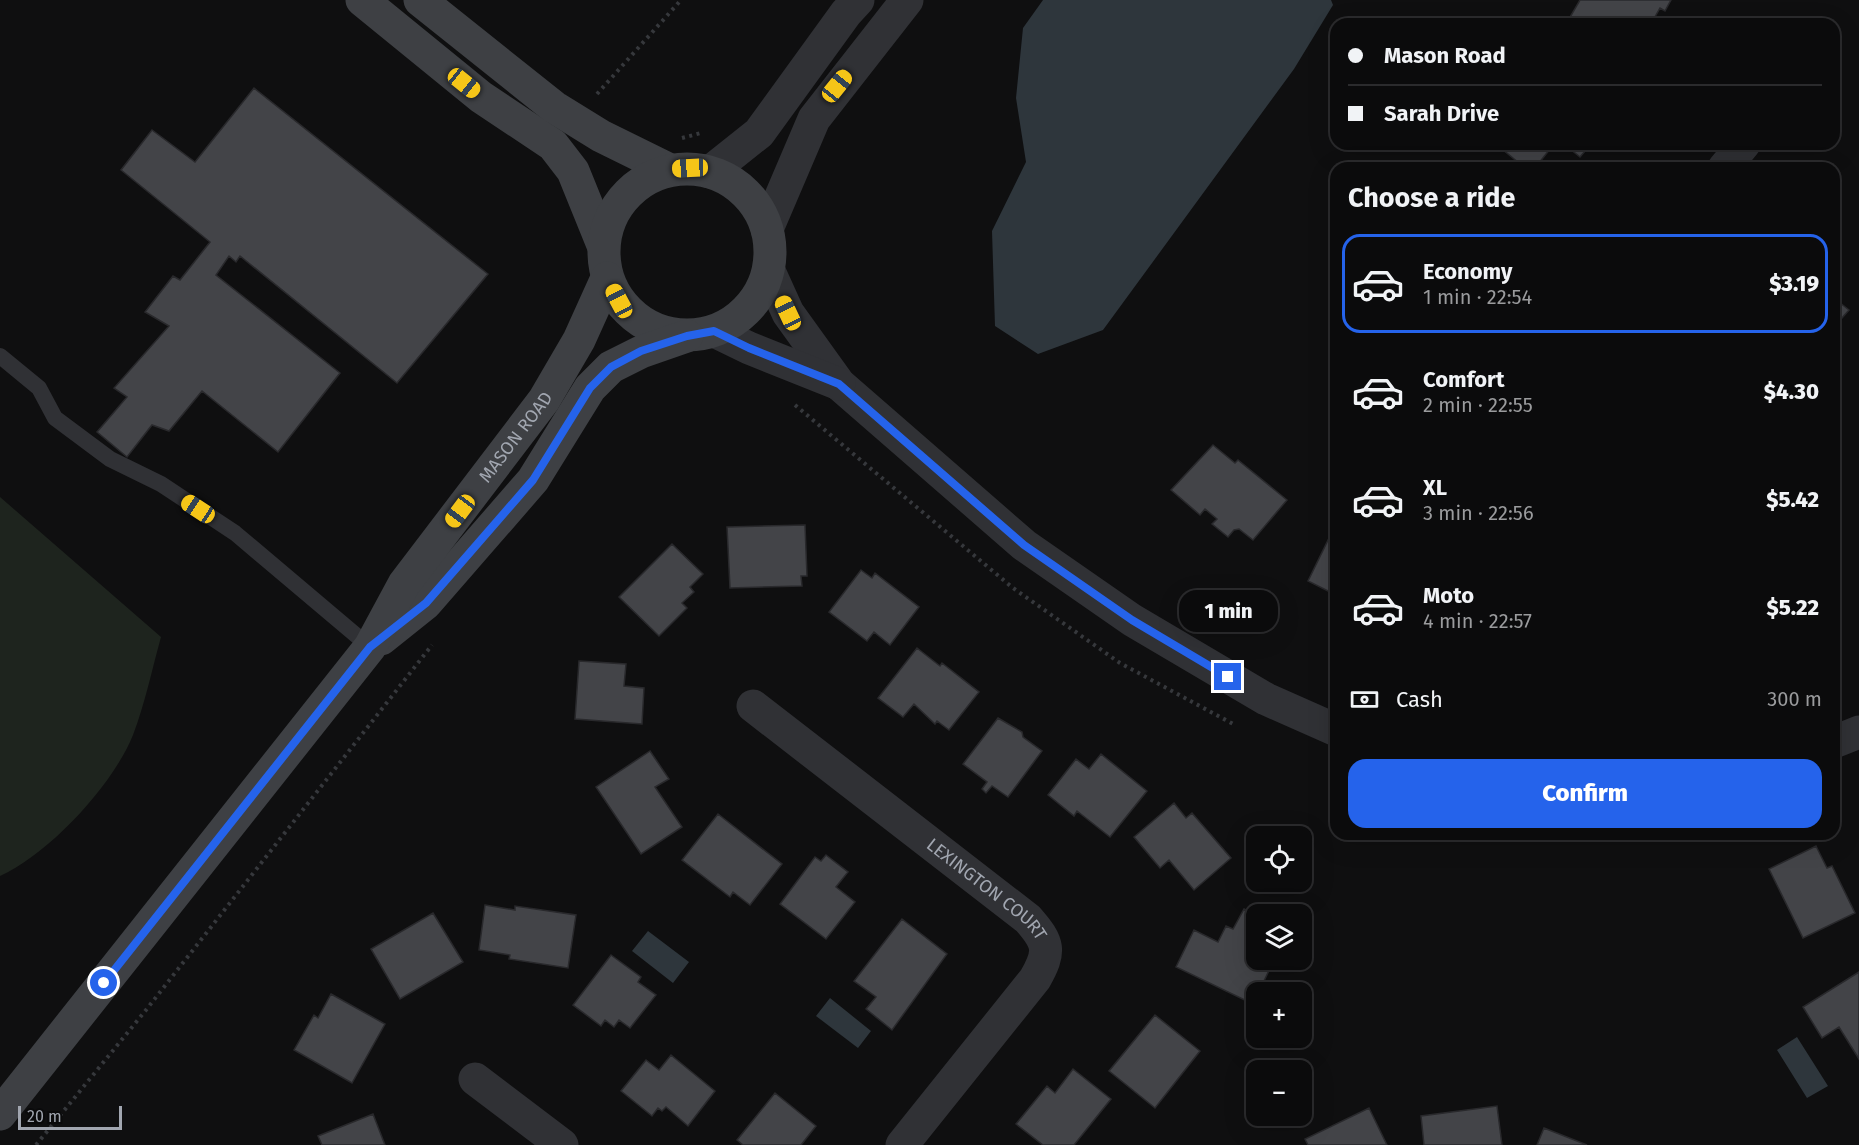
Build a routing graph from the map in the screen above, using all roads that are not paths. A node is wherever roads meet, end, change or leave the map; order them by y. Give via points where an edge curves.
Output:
1 (362, 0) edge
2 (420, 0) edge
3 (858, 0) edge
4 (907, 0) edge
5 (1739, 150) edge
6 (673, 155) junction
7 (1729, 162) edge
8 (710, 172) junction
9 (767, 229) junction
10 (603, 245) junction
11 (769, 271) junction
12 (607, 278) junction
13 (700, 334) junction
14 (0, 356) edge
15 (839, 384) junction
16 (370, 647) junction
17 (753, 706) dead end
18 (1330, 727) edge
19 (1859, 732) edge
20 (1840, 740) edge
21 (476, 1079) dead end
22 (0, 1114) edge
23 (562, 1145) edge
24 (902, 1145) edge

1 - 10 main road via 481,97 553,146 573,171
2 - 6 main road via 554,107 601,136
3 - 8 street via 759,133
4 - 9 street via 814,119
5 - 7 street
6 - 8 main road via 690,168
6 - 10 main road via 624,196 609,219
8 - 9 main road via 744,190
9 - 11 main road
10 - 12 main road
11 - 13 main road via 758,297 739,318
11 - 15 street via 788,313
12 - 13 main road via 619,301 638,320 660,332
12 - 16 main road, MASON ROAD via 579,340 544,400 405,584
13 - 15 street via 749,348
13 - 16 main road, MASON ROAD via 641,351 611,367 590,388 533,480 426,603
14 - 16 lane via 39,388 55,418 110,459 161,484 235,533
15 - 18 street via 1042,558 1132,620 1256,693
16 - 22 main road, MASON ROAD
17 - 24 street, LEXINGTON COURT via 1028,919 1048,949 1035,979
19 - 20 street
21 - 23 street

